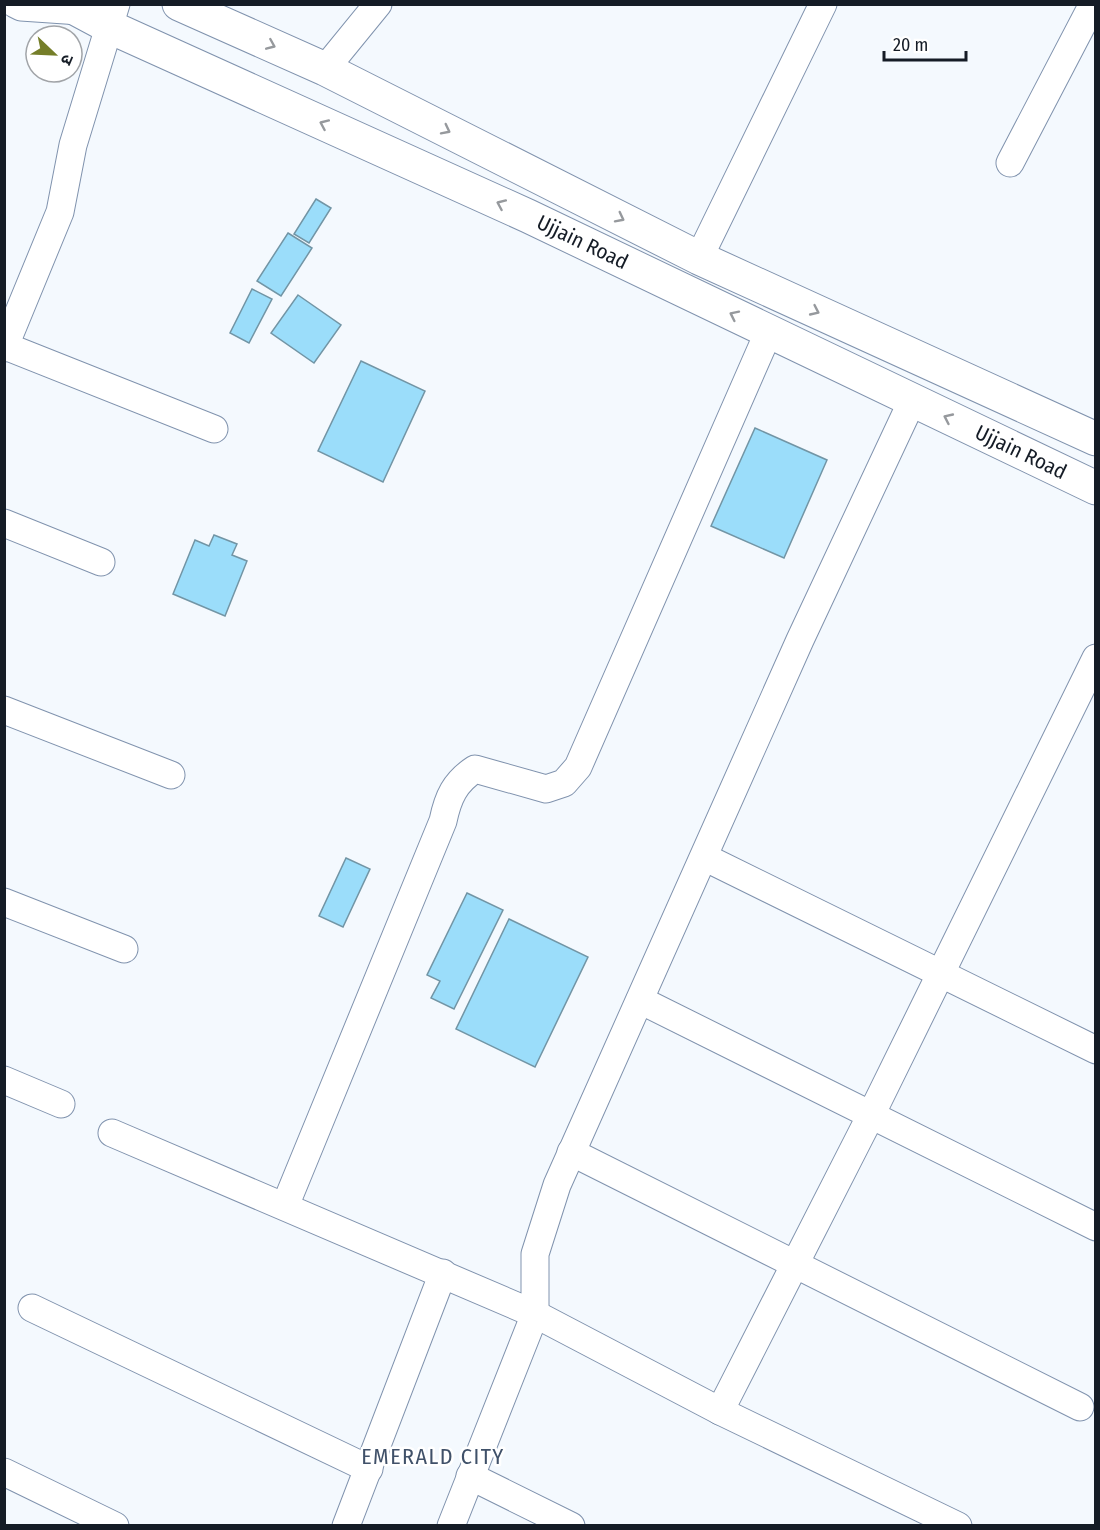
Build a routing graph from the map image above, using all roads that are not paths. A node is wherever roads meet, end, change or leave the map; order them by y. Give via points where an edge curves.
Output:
1 (15, 4) edge
2 (179, 4) edge
3 (378, 4) edge
4 (823, 4) edge
5 (1094, 4) edge
6 (74, 8) edge
7 (228, 15) edge
8 (113, 16) edge
9 (325, 69) junction
10 (1010, 163) dead end
11 (699, 258) junction
12 (769, 331) junction
13 (5, 347) edge
14 (912, 401) junction
15 (214, 429) dead end
16 (1095, 439) edge
17 (1095, 488) edge
18 (4, 523) edge
19 (101, 562) dead end
20 (1095, 658) edge
21 (4, 710) edge
22 (171, 776) dead end
23 (704, 857) junction
24 (4, 902) edge
25 (124, 949) dead end
26 (940, 974) junction
27 (640, 1000) junction
28 (1095, 1050) edge
29 (4, 1080) edge
30 (61, 1104) dead end
31 (870, 1115) junction
32 (112, 1133) dead end
33 (571, 1152) junction
34 (285, 1206) junction
35 (1095, 1227) edge
36 (795, 1264) junction
37 (443, 1273) junction
38 (32, 1308) dead end
39 (536, 1314) junction
40 (1080, 1407) dead end
41 (720, 1411) junction
42 (369, 1469) junction
43 (4, 1472) edge
44 (470, 1476) junction
45 (115, 1526) edge
46 (346, 1526) edge
47 (450, 1526) edge
48 (571, 1526) edge
49 (958, 1526) edge

1 - 6 street via 21,8
2 - 7 main road, Ujjain Road
3 - 9 street
4 - 11 street
5 - 10 street
6 - 8 main road, Ujjain Road
7 -> 9 main road, Ujjain Road
12 -> 8 main road, Ujjain Road
8 - 13 street via 73,145 60,212
9 -> 11 main road, Ujjain Road
11 -> 16 main road, Ujjain Road
12 - 14 main road, Ujjain Road
12 - 34 street via 578,768 564,783 546,789 475,769 460,780 447,802 443,821
13 - 15 street
17 -> 14 main road, Ujjain Road
14 - 23 street
18 - 19 street
20 - 26 street
21 - 22 street
23 - 26 street
23 - 27 street
24 - 25 street
26 - 28 street
26 - 31 street
27 - 31 street
27 - 33 street
29 - 30 street
31 - 35 street
31 - 36 street
32 - 34 street
33 - 36 street
33 - 39 street via 535,1254
34 - 37 street
36 - 40 street
36 - 41 street
37 - 39 street
37 - 42 street
38 - 42 street
39 - 41 street
39 - 44 street
41 - 49 street
42 - 46 street
43 - 45 street
44 - 47 street
44 - 48 street

